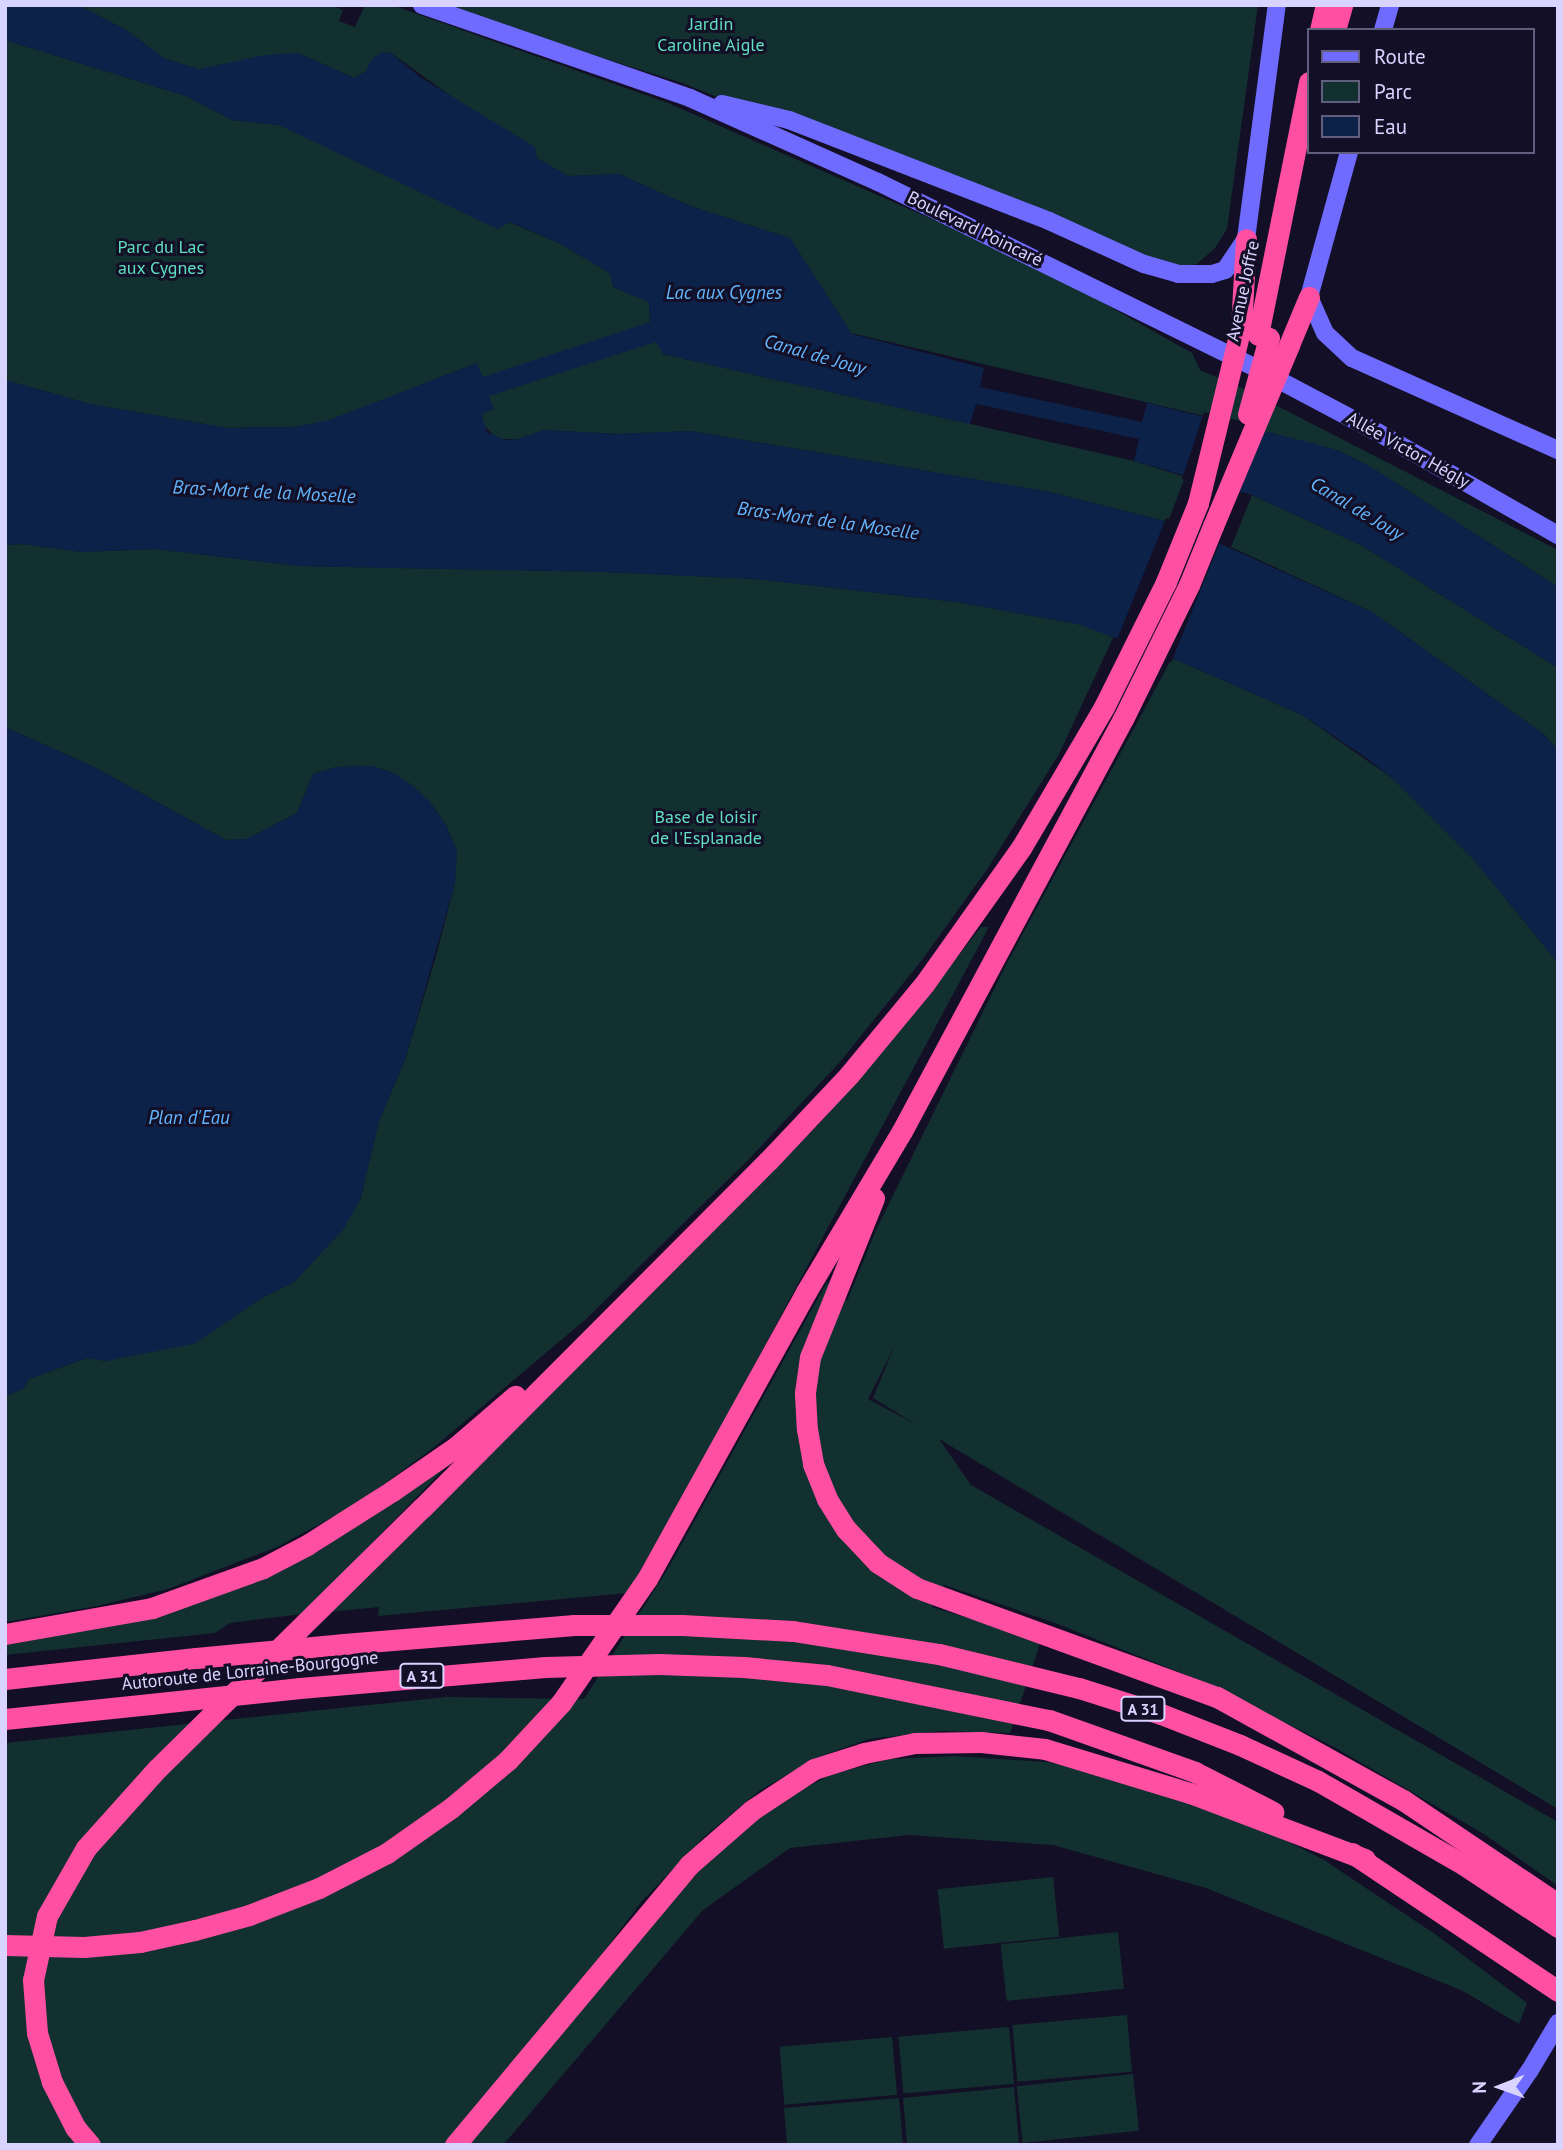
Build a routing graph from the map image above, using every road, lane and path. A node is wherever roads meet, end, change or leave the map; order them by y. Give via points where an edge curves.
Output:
1 (422, 5) edge
2 (1277, 5) edge
3 (1326, 5) edge
4 (1342, 5) edge
5 (1390, 5) edge
6 (1320, 28) edge
7 (1336, 28) edge
8 (1384, 28) edge
9 (1308, 87) edge
10 (690, 98) junction
11 (1308, 154) edge
12 (1348, 154) edge
13 (1245, 239) junction
14 (1309, 297) junction
15 (1256, 333) junction
16 (1256, 369) joint
17 (1558, 450) edge
18 (1213, 526) junction
19 (1558, 535) edge
20 (902, 1131) junction
21 (675, 1252) junction
22 (5, 1634) edge
23 (5, 1679) edge
24 (5, 1719) edge
25 (1365, 1859) junction
26 (1558, 1904) edge
27 (1558, 1927) edge
28 (5, 1945) edge
29 (1558, 1991) edge
30 (1558, 2023) edge
31 (90, 2145) edge
32 (455, 2145) edge
33 (1478, 2145) edge

1 - 10 main road, Boulevard Poincaré
2 - 13 main road, Avenue Joffre
3 - 6 highway
4 - 7 highway
5 - 8 main road
9 - 15 highway, Avenue Joffre
10 - 13 main road, Boulevard Poincaré via 789,120 1178,274 1225,270
10 - 16 main road, Boulevard Poincaré via 935,209
11 - 15 highway, Avenue Joffre
12 - 14 main road
13 - 15 highway
14 - 17 main road via 1325,333 1352,358
14 - 18 highway, bridge
15 - 18 highway, Avenue Joffre, bridge
15 - 21 highway, bridge via 1167,582 1104,707 1021,848 925,983 849,1075
16 - 19 main road, Allée Victor Hégly
18 - 20 highway via 1123,719
20 - 26 highway via 810,1356 805,1394 813,1464 846,1529 878,1563 917,1588 1217,1697 1403,1800
20 - 28 highway, bridge via 806,1292 648,1580 561,1703 508,1760 387,1853 319,1888 249,1915 141,1942 85,1947
21 - 22 highway via 457,1446 307,1545 263,1568 152,1608
21 - 31 highway via 157,1769 86,1848 47,1916 33,1980 37,2032 52,2082 75,2127
23 - 27 highway, Autoroute de Lorraine-Bourgogne / A 31, bridge via 574,1625 793,1631 939,1654 1161,1714 1240,1745 1318,1781 1464,1865
24 - 25 highway, Autoroute de Lorraine-Bourgogne / A 31, bridge via 545,1667 659,1664 827,1675 1049,1720 1195,1772
25 - 29 highway, Autoroute de Lorraine-Bourgogne / A 31
25 - 32 highway via 1190,1793 1045,1749 981,1742 915,1743 864,1753 814,1769 752,1810 689,1865
30 - 33 main road

